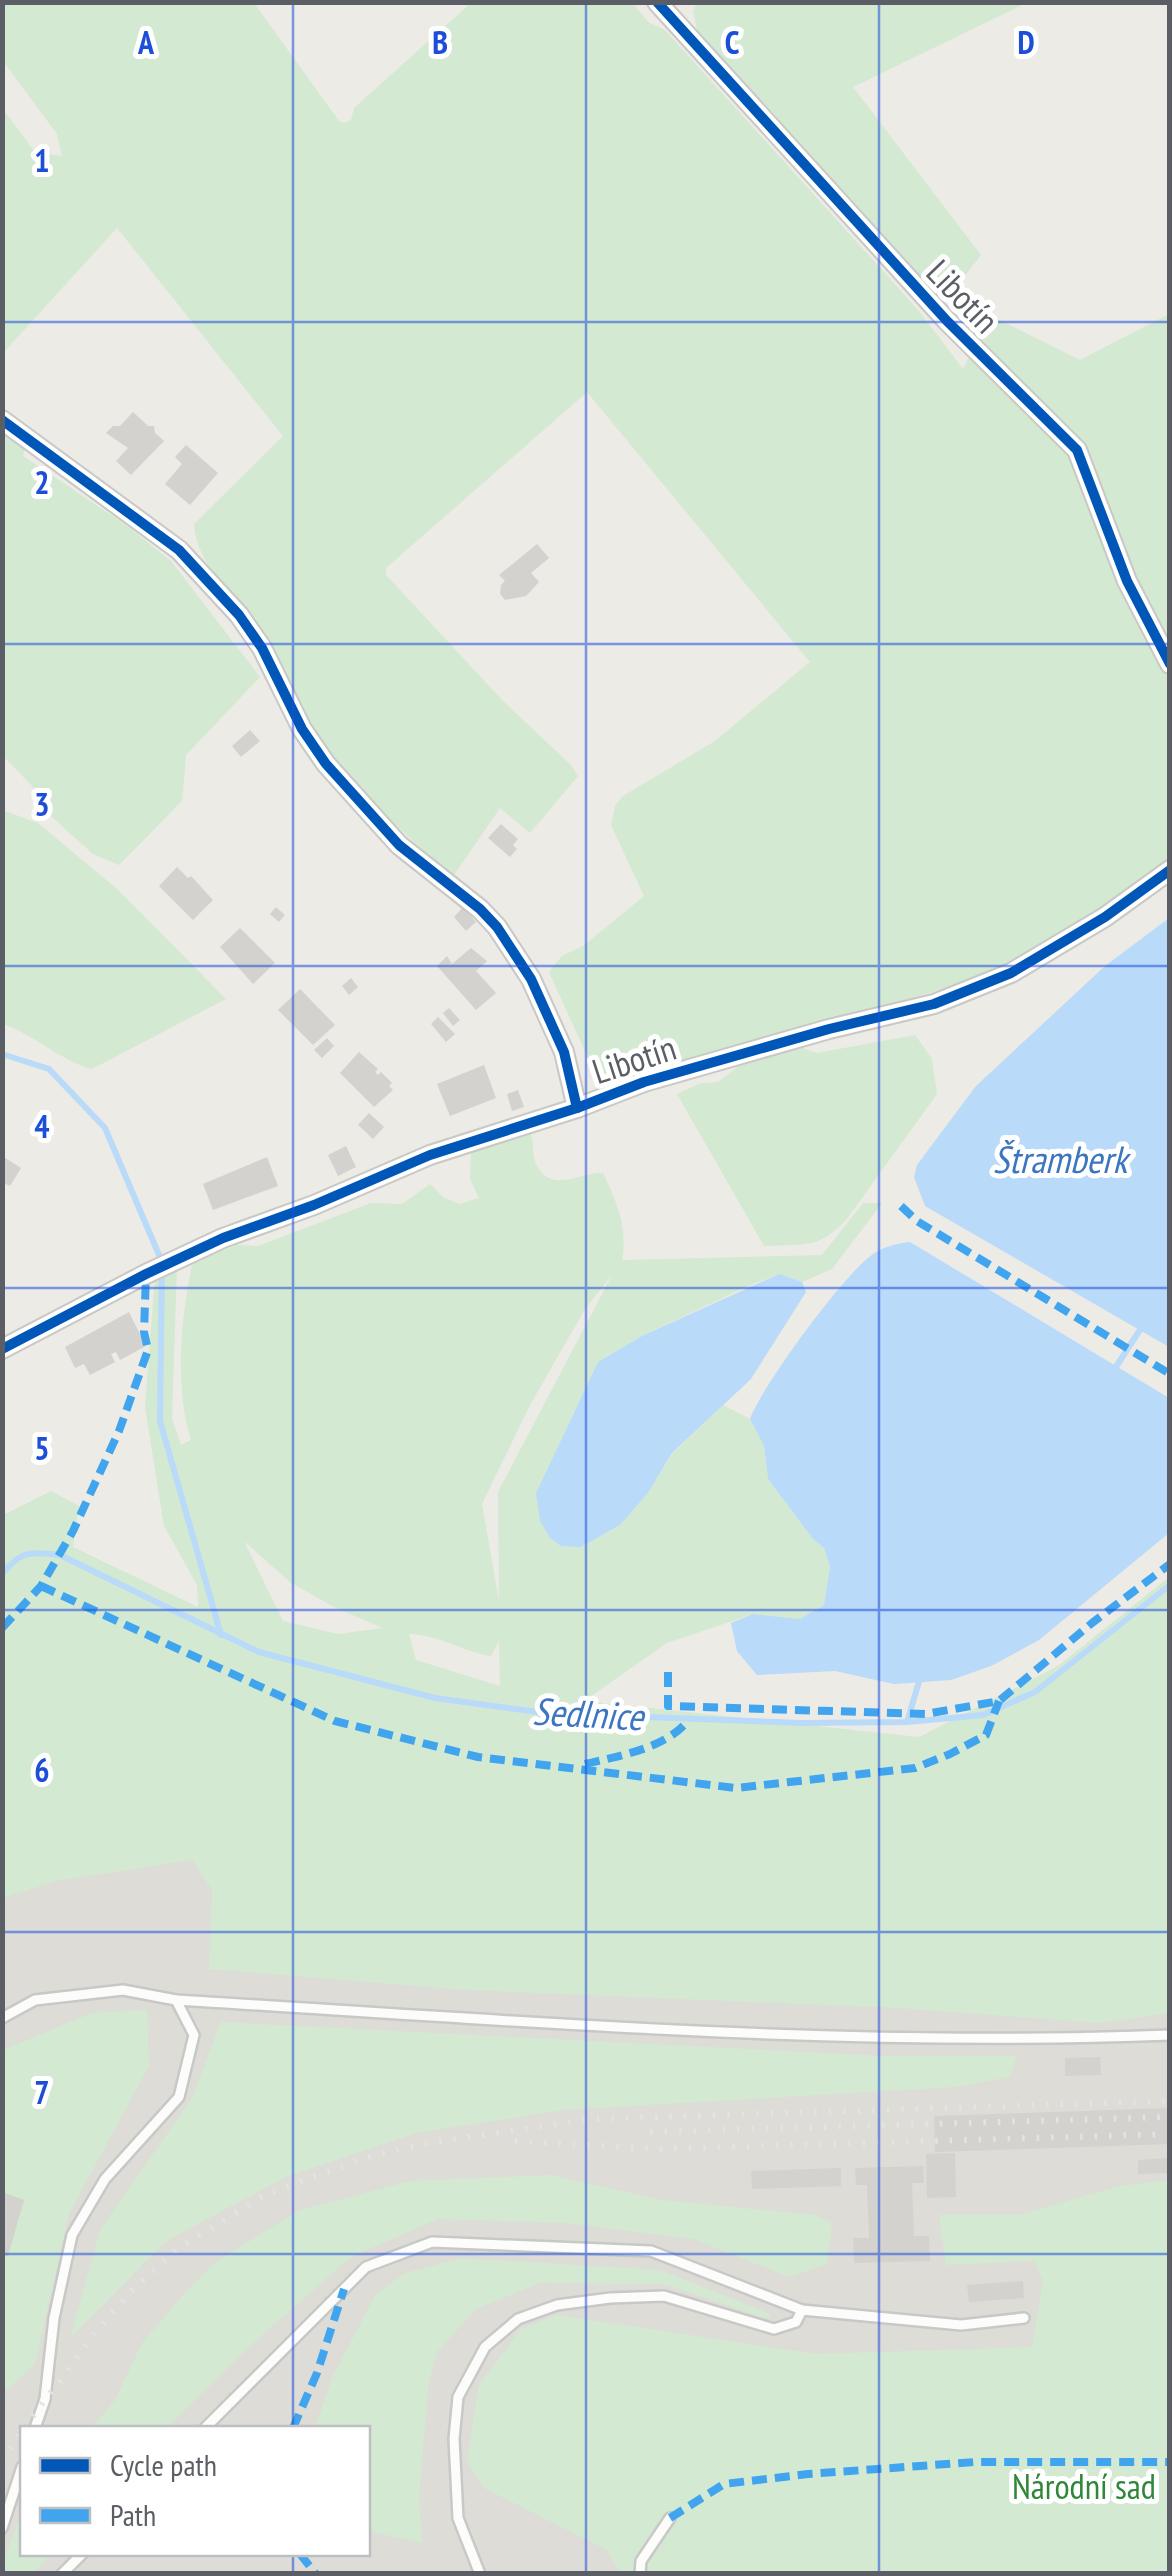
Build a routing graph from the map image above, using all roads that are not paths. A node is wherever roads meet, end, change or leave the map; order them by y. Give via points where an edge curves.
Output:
1 (657, 2) edge
2 (2, 420) edge
3 (1170, 664) edge
4 (1170, 870) edge
5 (577, 1108) junction
6 (2, 1349) edge
7 (176, 2000) junction
8 (2, 2018) edge
9 (1170, 2035) edge
10 (802, 2310) junction
11 (1024, 2318) dead end
12 (36, 2426) edge
13 (206, 2426) edge
14 (20, 2473) edge
15 (670, 2518) dead end
16 (2, 2528) edge
17 (80, 2556) edge
18 (62, 2574) edge
19 (480, 2574) edge
20 (640, 2574) edge

1 - 3 street, Libotín via 947,321 1076,450 1127,580
2 - 5 street via 179,550 239,616 326,764 400,846 497,927 531,978 564,1052
4 - 5 street, Libotín via 1058,947 934,1004 660,1078
5 - 6 street, Libotín via 430,1154 222,1238
7 - 8 lane via 123,1990 35,2000
7 - 9 lane via 700,2032 1041,2040
7 - 12 lane via 194,2034 178,2097 105,2179 72,2234
10 - 11 lane via 961,2325
10 - 13 lane via 651,2251 432,2242 366,2267
10 - 19 lane via 796,2322 774,2330 664,2296 557,2305 518,2319 485,2347 458,2397 458,2518
14 - 16 lane
15 - 20 lane via 641,2561
17 - 18 lane

